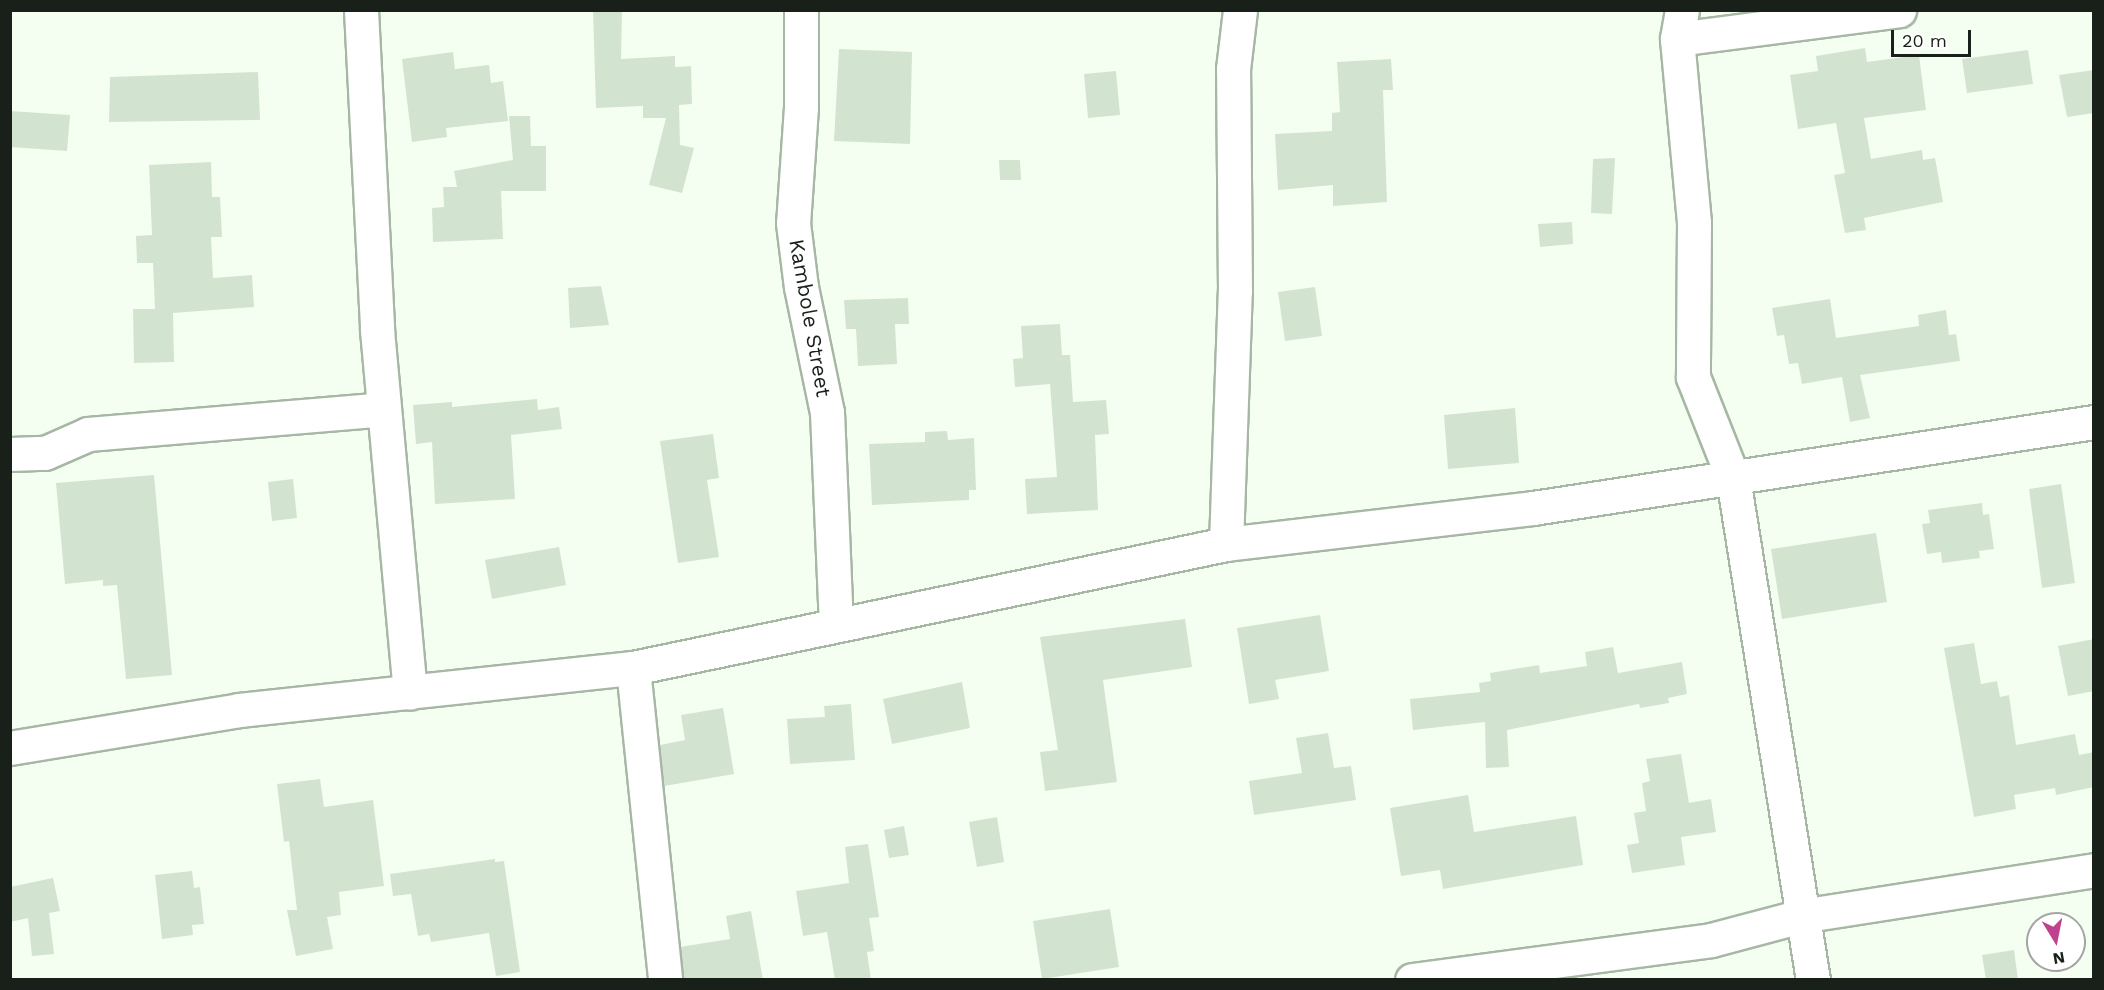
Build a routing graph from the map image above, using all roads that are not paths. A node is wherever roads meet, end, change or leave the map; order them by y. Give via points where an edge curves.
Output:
1 (361, 10) edge
2 (801, 10) edge
3 (1240, 10) edge
4 (1899, 10) edge
5 (1680, 25) edge
6 (383, 409) junction
7 (2094, 422) edge
8 (10, 453) edge
9 (1733, 478) junction
10 (1226, 544) junction
11 (836, 625) junction
12 (633, 668) junction
13 (410, 692) junction
14 (10, 748) edge
15 (2094, 870) edge
16 (1801, 916) junction
17 (665, 980) edge
18 (1412, 980) edge
19 (1814, 980) edge

1 - 6 street
2 - 11 street, Kambole Street via 801,107 793,224 801,286 827,411
3 - 10 street via 1233,69 1235,291
4 - 5 street
5 - 9 street via 1694,222 1693,377
6 - 8 street via 88,434 45,453
6 - 13 street
7 - 9 street
9 - 10 street via 1533,508
9 - 16 street
10 - 11 street
11 - 12 street
12 - 13 street
12 - 17 street
13 - 14 street via 238,710
15 - 16 street
16 - 18 street via 1711,940
16 - 19 street

